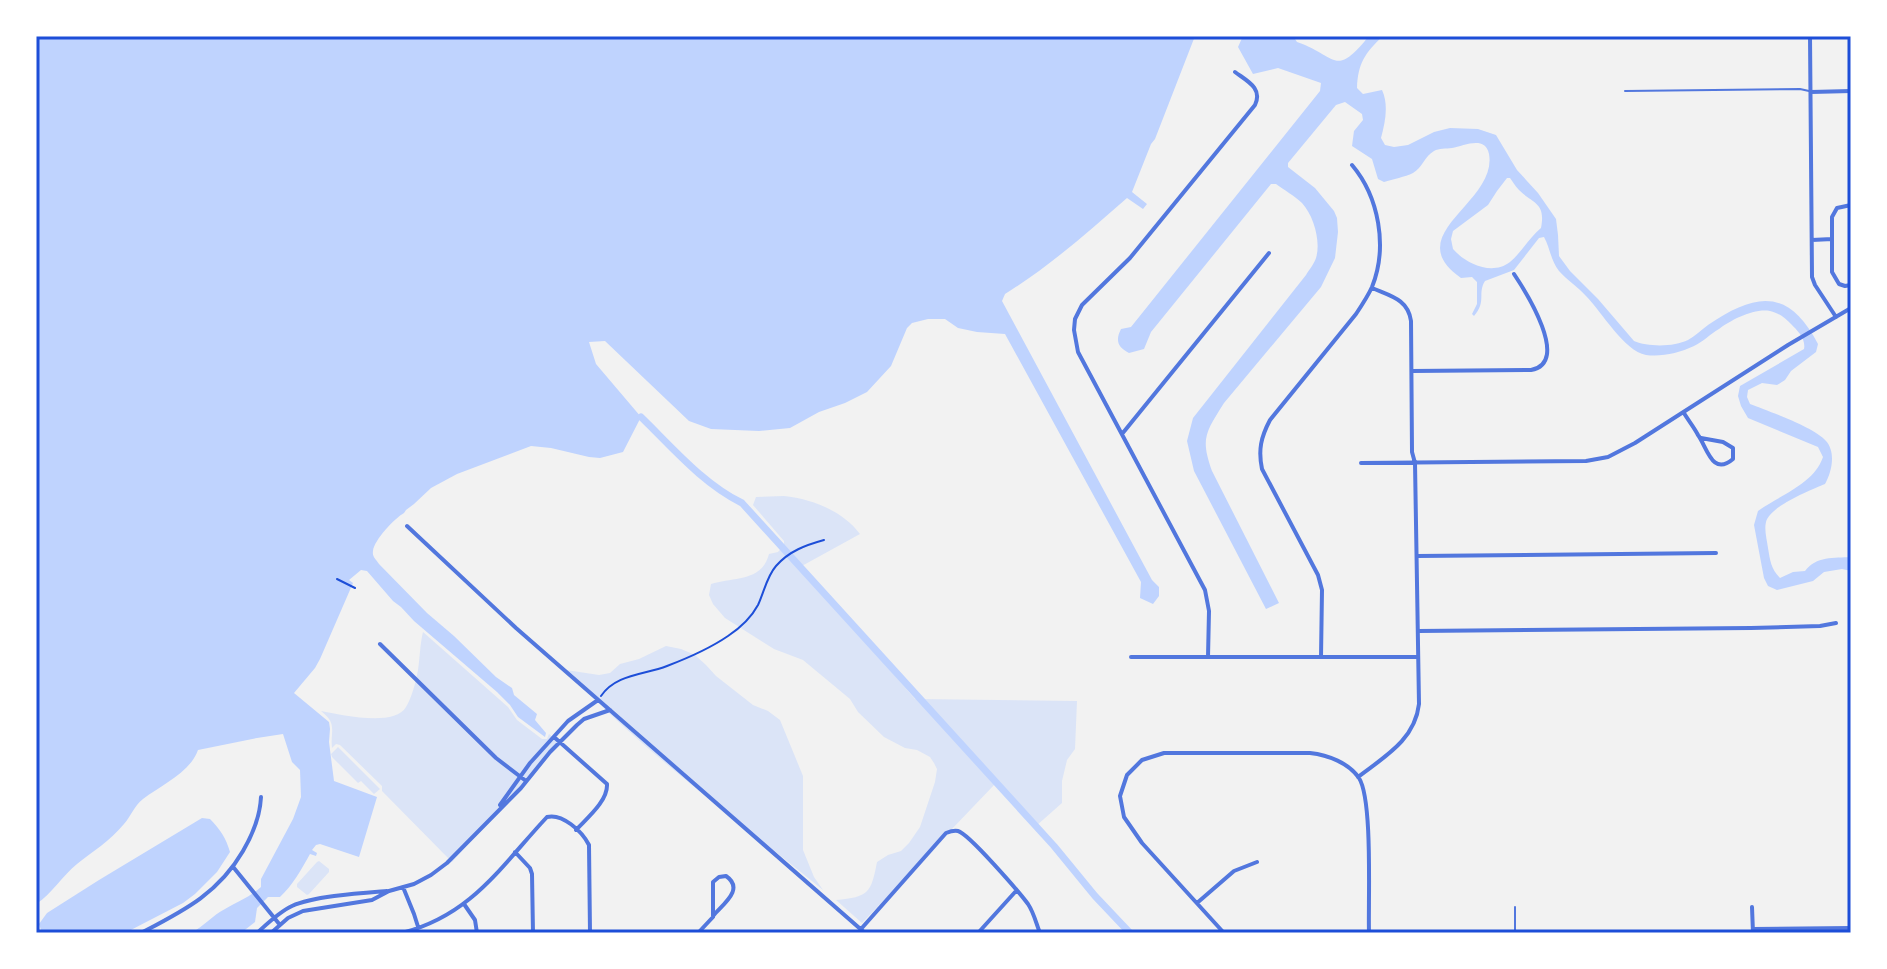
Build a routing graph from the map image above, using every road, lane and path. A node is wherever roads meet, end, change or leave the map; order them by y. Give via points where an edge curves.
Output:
1 (1810, 36) edge
2 (1235, 72) dead end
3 (1625, 91) dead end
4 (1851, 91) edge
5 (1811, 92) junction
6 (1352, 165) dead end
7 (1851, 205) edge
8 (1832, 239) junction
9 (1812, 240) junction
10 (1269, 253) dead end
11 (1514, 274) dead end
12 (1851, 285) edge
13 (1372, 288) junction
14 (1851, 308) edge
15 (1836, 317) junction
16 (1412, 371) junction
17 (1684, 413) junction
18 (1122, 434) junction
19 (1701, 438) junction
20 (1361, 463) dead end
21 (1415, 463) junction
22 (407, 526) dead end
23 (824, 540) dead end
24 (1716, 553) dead end
25 (1417, 556) junction
26 (337, 579) dead end
27 (355, 588) dead end
28 (1836, 623) dead end
29 (1418, 631) junction
30 (380, 644) dead end
31 (1131, 657) dead end
32 (1208, 657) junction
33 (1321, 657) junction
34 (1418, 657) junction
35 (598, 700) junction
36 (610, 710) junction
37 (554, 737) junction
38 (560, 742) junction
39 (519, 776) junction
40 (1358, 777) junction
41 (526, 781) junction
42 (261, 797) dead end
43 (493, 816) junction
44 (576, 830) junction
45 (515, 852) junction
46 (1257, 862) dead end
47 (233, 868) junction
48 (403, 887) junction
49 (389, 891) junction
50 (1016, 891) junction
51 (1196, 903) junction
52 (464, 904) junction
53 (1515, 907) dead end
54 (1752, 907) dead end
55 (713, 916) junction
56 (275, 918) junction
57 (280, 925) junction
58 (1851, 928) edge
59 (420, 931) edge
60 (863, 931) edge
61 (1753, 931) edge
62 (141, 933) edge
63 (257, 933) edge
64 (271, 933) edge
65 (402, 933) edge
66 (477, 933) edge
67 (533, 933) edge
68 (590, 933) edge
69 (698, 933) edge
70 (978, 933) edge
71 (1040, 933) edge
72 (1224, 933) edge
73 (1369, 933) edge
74 (1515, 933) edge

1 - 5 street
2 - 18 street via 1256,88 1255,105 1130,258 1077,312 1078,352
3 - 5 lane
4 - 5 street
5 - 9 street
6 - 13 street via 1372,199 1378,222 1379,260
7 - 8 street via 1833,212
8 - 9 street
8 - 12 street via 1832,272 1839,284
9 - 15 street via 1812,277
10 - 18 street
11 - 16 street via 1540,319 1547,350 1544,364 1531,370
13 - 16 street via 1410,312
13 - 33 street via 1270,420 1259,450 1262,469 1320,583
14 - 15 street
15 - 17 street
16 - 21 street
17 - 19 street
17 - 21 street via 1615,454 1593,460
18 - 32 street via 1205,590
19 - 19 street via 1716,463 1733,459 1729,444
20 - 21 street
21 - 25 street
22 - 35 street
23 - 35 path via 797,549 779,563 752,614 730,635 664,668 620,680
24 - 25 street
25 - 29 street
26 - 27 path
28 - 29 street
29 - 34 street
30 - 39 street
31 - 32 street
32 - 33 street
33 - 34 street
34 - 40 street via 1419,704 1413,726
35 - 36 street
35 - 37 street
36 - 38 street via 584,719
36 - 60 street
37 - 38 street
37 - 39 street
38 - 41 street
38 - 44 street via 607,784 604,798
39 - 41 street
39 - 43 street
40 - 51 street via 1333,759 1310,753 1164,753 1137,764 1121,789 1124,817
40 - 73 street via 1367,811
41 - 43 street
42 - 47 street via 255,826
43 - 48 street via 447,863
44 - 45 street via 562,818 547,817
44 - 68 street via 589,845
45 - 52 street
45 - 67 street via 532,874
46 - 51 street via 1234,871
47 - 56 street
47 - 62 street via 193,905
48 - 49 street
48 - 59 street
49 - 56 street via 300,903
49 - 57 street via 372,900 303,911
50 - 60 street via 956,830 946,833
50 - 70 street
50 - 71 street via 1030,907
51 - 72 street
52 - 59 street
52 - 66 street
53 - 74 lane
54 - 61 street
55 - 55 street via 735,888 726,876 713,882
55 - 69 street
56 - 57 street
56 - 63 street
57 - 64 street
58 - 61 street
59 - 65 street

